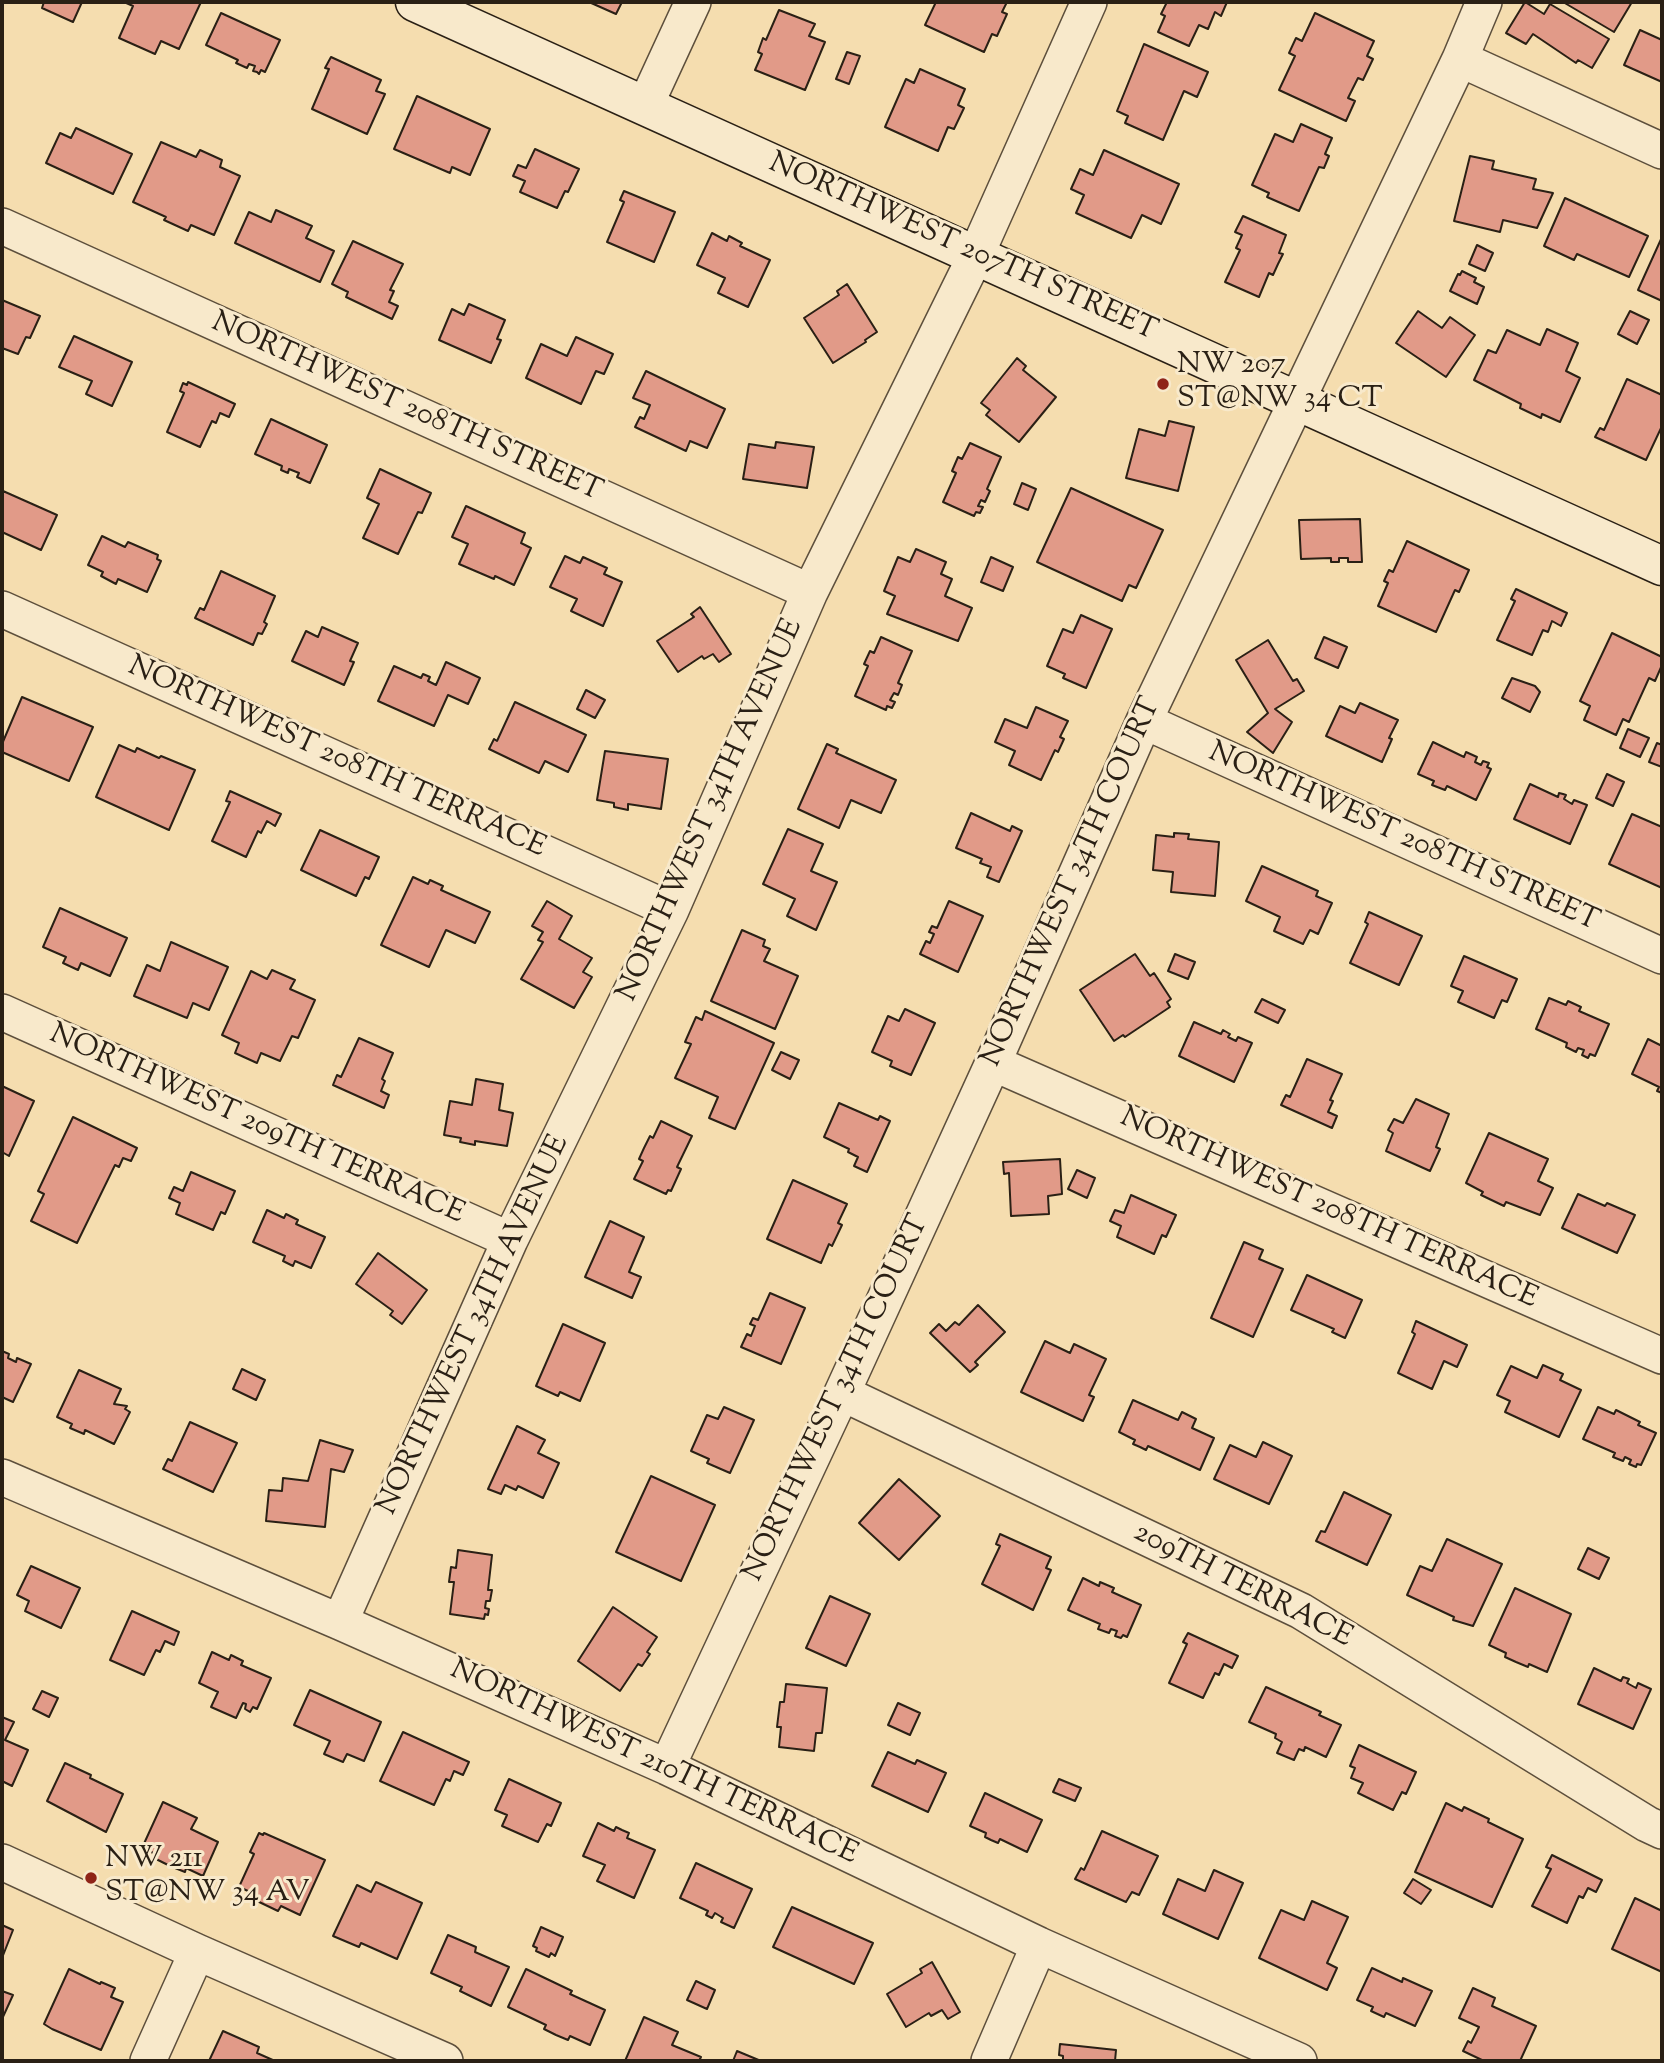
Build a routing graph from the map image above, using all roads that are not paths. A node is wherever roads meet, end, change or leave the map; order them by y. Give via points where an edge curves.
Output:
1 (415, 2) edge
2 (693, 2) edge
3 (1089, 2) edge
4 (1484, 2) edge
5 (1460, 59) junction
6 (645, 106) junction
7 (1662, 151) edge
8 (2, 226) edge
9 (976, 255) junction
10 (1297, 400) junction
11 (1662, 566) edge
12 (810, 592) junction
13 (2, 609) edge
14 (1144, 721) junction
15 (671, 910) junction
16 (1662, 956) edge
17 (2, 1012) edge
18 (993, 1063) junction
19 (510, 1240) junction
20 (1662, 1356) edge
21 (842, 1394) junction
22 (2, 1477) edge
23 (340, 1622) junction
24 (667, 1767) junction
25 (1662, 1831) edge
26 (2, 1862) edge
27 (1039, 1945) junction
28 (197, 1952) junction
29 (148, 2061) edge
30 (445, 2061) edge
31 (989, 2061) edge
32 (1299, 2061) edge

1 - 6 street, NORTHWEST 207TH STREET
2 - 6 street
3 - 9 street, NORTHWEST 34TH AVENUE
4 - 5 street, NORTHWEST 34TH COURT
5 - 7 street
5 - 10 street, NORTHWEST 34TH COURT
6 - 9 street, NORTHWEST 207TH STREET
8 - 12 street, NORTHWEST 208TH STREET
9 - 10 street, NORTHWEST 207TH STREET
9 - 12 street, NORTHWEST 34TH AVENUE
10 - 11 street, NORTHWEST 207TH STREET
10 - 14 street, NORTHWEST 34TH COURT
12 - 15 street, NORTHWEST 34TH AVENUE
13 - 15 street, NORTHWEST 208TH TERRACE
14 - 16 street, NORTHWEST 208TH STREET
14 - 18 street, NORTHWEST 34TH COURT
15 - 19 street, NORTHWEST 34TH AVENUE
17 - 19 street, NORTHWEST 209TH TERRACE
18 - 20 street, NORTHWEST 208TH TERRACE
18 - 21 street, NORTHWEST 34TH COURT
19 - 23 street, NORTHWEST 34TH AVENUE
21 - 24 street, NORTHWEST 34TH COURT
21 - 25 street, 209TH TERRACE via 1301,1611
22 - 23 street, NORTHWEST 210TH TERRACE
23 - 24 street, NORTHWEST 210TH TERRACE
24 - 27 street, NORTHWEST 210TH TERRACE
26 - 28 street
27 - 31 street
27 - 32 street, NORTHWEST 210TH TERRACE
28 - 29 street
28 - 30 street

